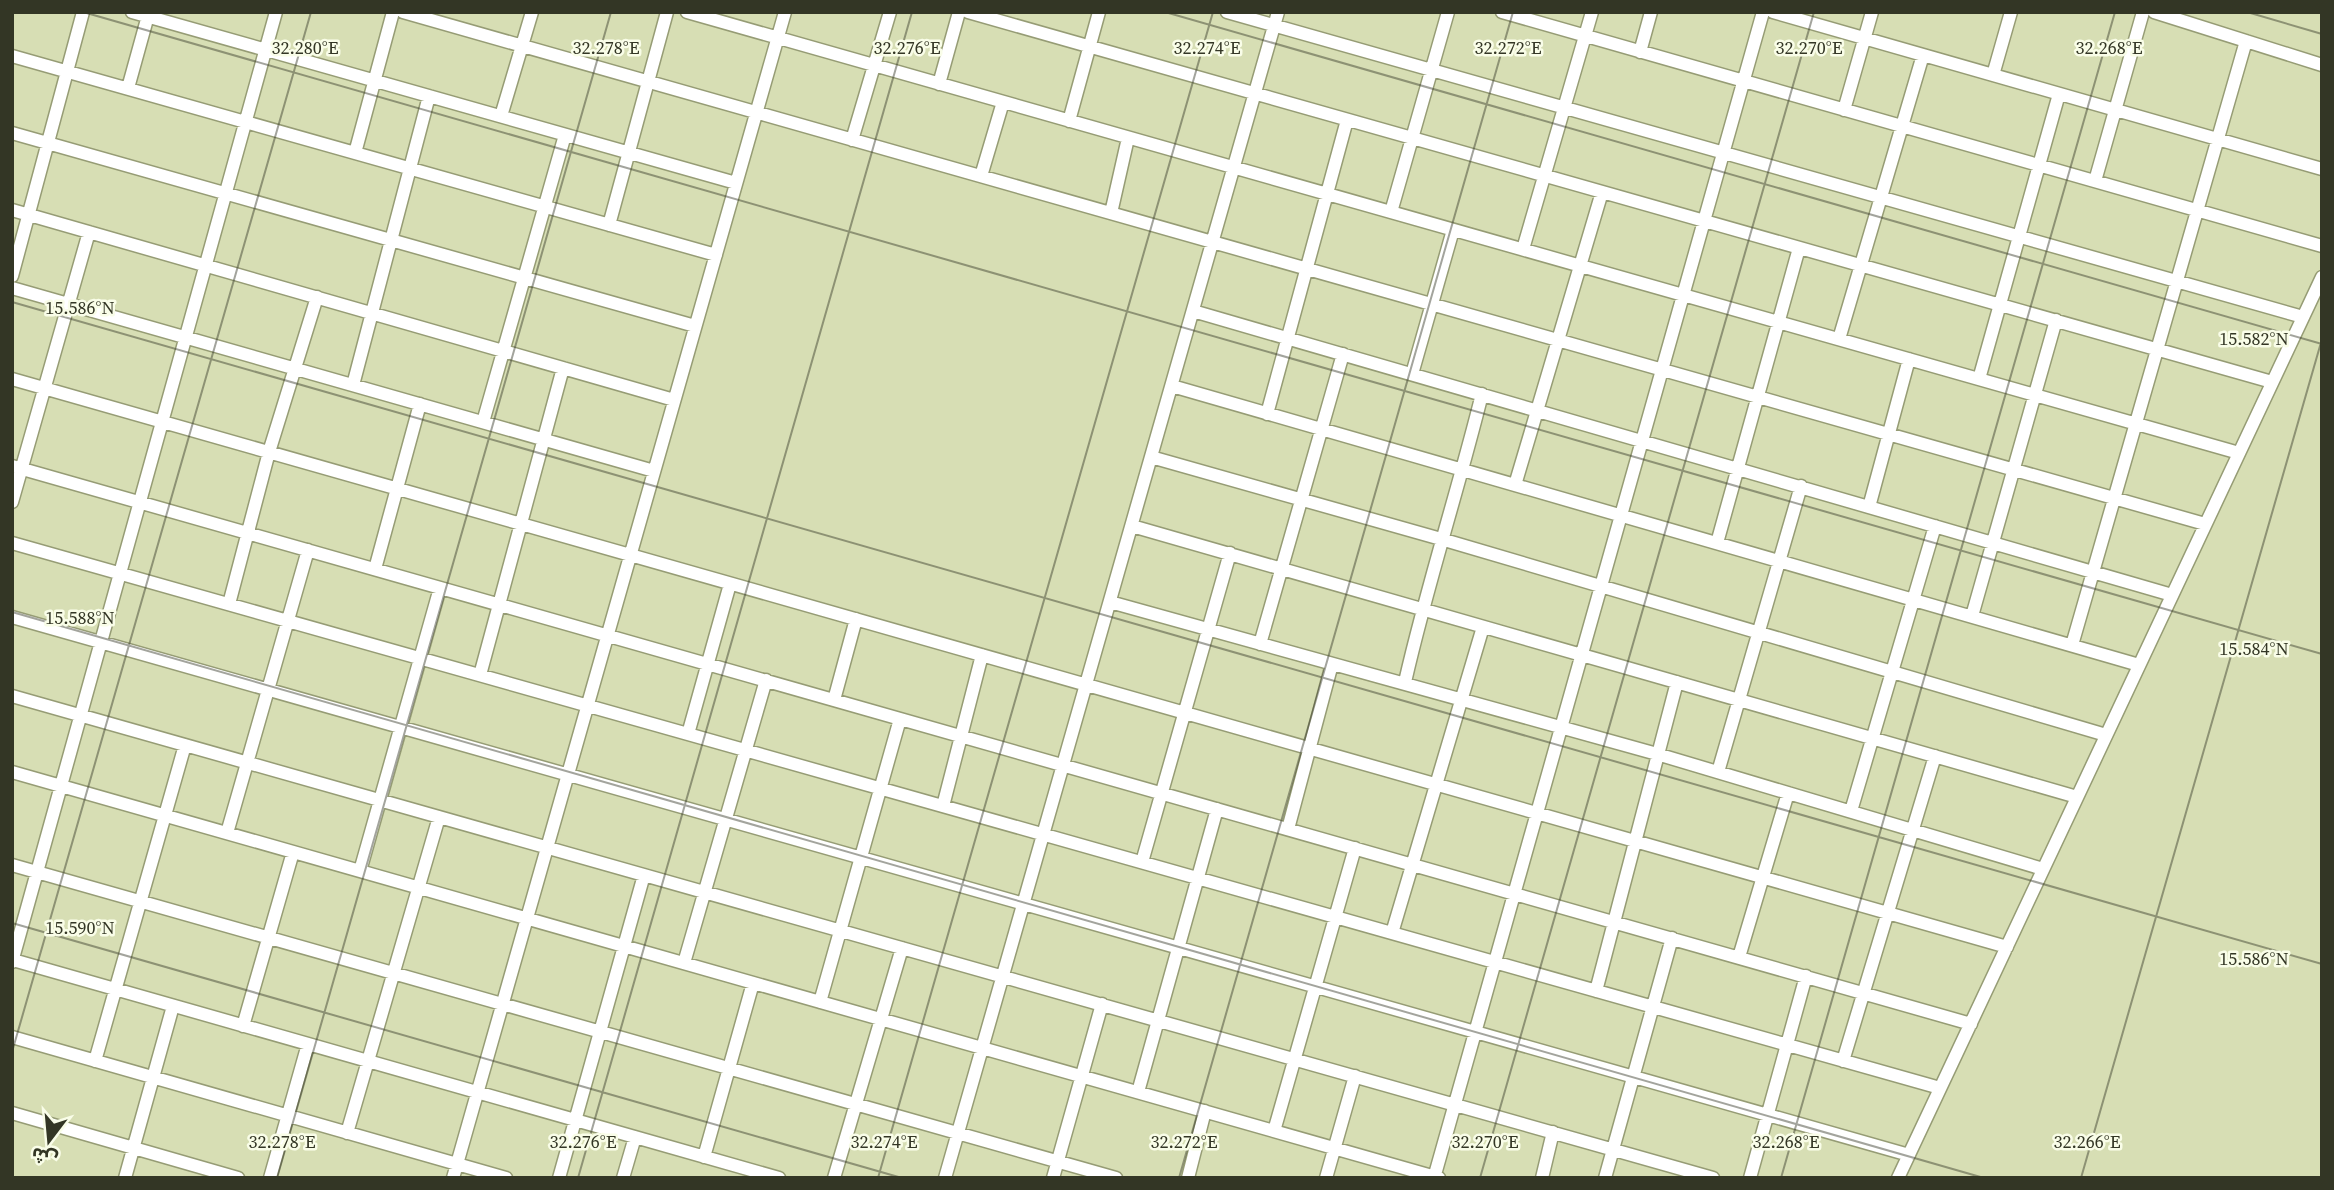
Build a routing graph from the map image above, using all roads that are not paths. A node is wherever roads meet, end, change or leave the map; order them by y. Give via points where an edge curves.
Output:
1 (83, 12) edge
2 (132, 12) edge
3 (276, 12) edge
4 (393, 12) edge
5 (404, 12) edge
6 (532, 12) edge
7 (667, 12) edge
8 (687, 12) edge
9 (785, 12) edge
10 (890, 12) edge
11 (959, 12) edge
12 (968, 12) edge
13 (1099, 12) edge
14 (1227, 12) edge
15 (1279, 12) edge
16 (1448, 12) edge
17 (1502, 12) edge
18 (1592, 12) edge
19 (1651, 12) edge
20 (1763, 12) edge
21 (1773, 12) edge
22 (1872, 12) edge
23 (2011, 12) edge
24 (2143, 12) edge
25 (2154, 12) edge
26 (149, 15) edge
27 (1275, 26) junction
28 (1584, 36) junction
29 (778, 38) junction
30 (1865, 38) junction
31 (2246, 41) junction
32 (522, 46) junction
33 (1089, 47) junction
34 (265, 50) junction
35 (1640, 52) junction
36 (12, 55) edge
37 (1923, 55) junction
38 (874, 65) junction
39 (2322, 65) edge
40 (1430, 70) junction
41 (68, 71) junction
42 (1993, 75) junction
43 (1744, 81) junction
44 (377, 82) junction
45 (648, 82) junction
46 (939, 84) junction
47 (128, 88) junction
48 (1256, 94) junction
49 (2059, 94) junction
50 (429, 96) junction
51 (1003, 102) junction
52 (1565, 108) junction
53 (1844, 110) junction
54 (2115, 110) junction
55 (757, 113) junction
56 (501, 116) junction
57 (1347, 120) junction
58 (1069, 121) junction
59 (246, 122) junction
60 (1901, 126) junction
61 (12, 133) edge
62 (565, 135) junction
63 (1128, 138) junction
64 (1410, 138) junction
65 (2218, 139) junction
66 (852, 140) junction
67 (48, 143) junction
68 (355, 153) junction
69 (628, 153) junction
70 (1724, 153) junction
71 (2039, 165) junction
72 (410, 168) junction
73 (1234, 168) junction
74 (2322, 169) edge
75 (981, 176) junction
76 (1545, 176) junction
77 (2095, 181) junction
78 (736, 183) junction
79 (1602, 192) junction
80 (226, 193) junction
81 (1327, 194) junction
82 (1880, 197) junction
83 (545, 206) junction
84 (12, 210) edge
85 (2198, 210) junction
86 (1391, 212) junction
87 (1111, 213) junction
88 (29, 214) junction
89 (1706, 221) junction
90 (609, 225) junction
91 (1453, 230) junction
92 (89, 232) junction
93 (2018, 237) junction
94 (391, 240) junction
95 (1213, 242) junction
96 (2322, 246) edge
97 (1799, 248) junction
98 (1523, 249) junction
99 (716, 255) junction
100 (206, 265) junction
101 (1861, 265) junction
102 (1580, 266) junction
103 (1307, 269) junction
104 (12, 276) edge
105 (2322, 277) edge
106 (525, 278) junction
107 (2179, 282) junction
108 (12, 288) edge
109 (1684, 295) junction
110 (317, 297) junction
111 (68, 303) junction
112 (1432, 304) junction
113 (2000, 304) junction
114 (1193, 311) junction
115 (373, 313) junction
116 (2303, 317) junction
117 (2056, 320) junction
118 (1777, 322) junction
119 (695, 326) junction
120 (186, 337) junction
121 (1288, 338) junction
122 (1839, 339) junction
123 (1558, 340) junction
124 (2159, 349) junction
125 (504, 351) junction
126 (1343, 354) junction
127 (1909, 359) junction
128 (294, 368) junction
129 (563, 368) junction
130 (1662, 370) junction
131 (1412, 374) junction
132 (12, 379) edge
133 (1979, 379) junction
134 (2272, 382) junction
135 (353, 385) junction
136 (1171, 386) junction
137 (43, 388) junction
138 (1482, 394) junction
139 (2035, 395) junction
140 (1758, 397) junction
141 (674, 400) junction
142 (420, 404) junction
143 (1537, 411) junction
144 (1267, 414) junction
145 (162, 422) junction
146 (483, 422) junction
147 (2137, 424) junction
148 (1322, 430) junction
149 (1890, 435) junction
150 (543, 440) junction
151 (1641, 442) junction
152 (269, 452) junction
153 (2239, 453) junction
154 (1151, 457) junction
155 (17, 467) edge
156 (1738, 469) junction
157 (2014, 470) junction
158 (654, 471) junction
159 (1463, 472) junction
160 (1516, 485) junction
161 (1801, 486) junction
162 (398, 489) junction
163 (2115, 498) junction
164 (1302, 501) junction
165 (12, 502) edge
166 (140, 502) junction
167 (1869, 507) junction
168 (1620, 514) junction
169 (521, 524) junction
170 (2205, 524) junction
171 (1132, 526) junction
172 (1935, 526) junction
173 (250, 533) junction
174 (1441, 539) junction
175 (1993, 542) junction
176 (12, 543) edge
177 (1717, 543) junction
178 (308, 550) junction
179 (1230, 553) junction
180 (629, 555) junction
181 (1777, 561) junction
182 (375, 569) junction
183 (1282, 569) junction
184 (2094, 572) junction
185 (120, 573) junction
186 (730, 583) junction
187 (1601, 586) junction
188 (440, 588) junction
189 (2172, 595) junction
190 (1912, 599) junction
191 (1110, 602) junction
192 (229, 604) junction
193 (500, 605) junction
194 (1422, 610) junction
195 (1972, 616) junction
196 (12, 617) edge
197 (856, 620) junction
198 (288, 621) junction
199 (1483, 626) junction
200 (1207, 628) junction
201 (1757, 633) junction
202 (605, 635) junction
203 (101, 642) junction
204 (1260, 644) junction
205 (2072, 646) junction
206 (982, 655) junction
207 (1580, 656) junction
208 (422, 659) junction
209 (710, 664) junction
210 (1332, 664) junction
211 (2139, 665) junction
212 (1891, 672) junction
213 (480, 675) junction
214 (766, 680) junction
215 (1405, 682) junction
216 (1677, 682) junction
217 (1086, 685) junction
218 (268, 690) junction
219 (12, 696) edge
220 (1461, 699) junction
221 (834, 700) junction
222 (1740, 701) junction
223 (586, 705) junction
224 (1184, 713) junction
225 (81, 715) junction
226 (901, 719) junction
227 (1560, 727) junction
228 (402, 728) junction
229 (688, 734) junction
230 (2106, 735) junction
231 (962, 736) junction
232 (1872, 738) junction
233 (185, 745) junction
234 (1309, 748) junction
235 (745, 750) junction
236 (1657, 754) junction
237 (1935, 756) junction
238 (247, 762) junction
239 (1061, 764) junction
240 (12, 772) edge
241 (1718, 772) junction
242 (566, 774) junction
243 (1435, 784) junction
244 (61, 786) junction
245 (880, 788) junction
246 (1161, 793) junction
247 (1788, 793) junction
248 (2077, 797) junction
249 (381, 800) junction
250 (943, 806) junction
251 (1217, 809) junction
252 (1851, 811) junction
253 (1538, 813) junction
254 (165, 816) junction
255 (439, 817) junction
256 (725, 819) junction
257 (1288, 829) junction
258 (1912, 829) junction
259 (227, 833) junction
260 (1043, 834) junction
261 (1633, 840) junction
262 (546, 847) junction
263 (1355, 848) junction
264 (293, 852) junction
265 (862, 858) junction
266 (1142, 862) junction
267 (1411, 864) junction
268 (12, 865) edge
269 (2043, 869) junction
270 (360, 871) junction
271 (38, 872) junction
272 (644, 875) junction
273 (1198, 878) junction
274 (1764, 878) junction
275 (419, 888) junction
276 (704, 892) junction
277 (1514, 893) junction
278 (140, 902) junction
279 (1023, 904) junction
280 (1889, 913) junction
281 (1335, 917) junction
282 (525, 918) junction
283 (1613, 922) junction
284 (841, 930) junction
285 (1392, 933) junction
286 (270, 938) junction
287 (1672, 938) junction
288 (625, 947) junction
289 (2007, 947) junction
290 (902, 948) junction
291 (1179, 948) junction
292 (1740, 957) junction
293 (12, 961) edge
294 (1496, 962) junction
295 (684, 963) junction
296 (395, 973) junction
297 (1002, 976) junction
298 (1806, 976) junction
299 (752, 983) junction
300 (1317, 986) junction
301 (115, 989) junction
302 (1596, 991) junction
303 (1864, 993) junction
304 (820, 1002) junction
305 (502, 1003) junction
306 (1102, 1004) junction
307 (173, 1006) junction
308 (1653, 1007) junction
309 (882, 1020) junction
310 (1158, 1020) junction
311 (1971, 1024) junction
312 (243, 1026) junction
313 (602, 1032) junction
314 (1476, 1032) junction
315 (12, 1037) edge
316 (307, 1044) junction
317 (1787, 1045) junction
318 (982, 1048) junction
319 (1296, 1059) junction
320 (95, 1061) junction
321 (369, 1061) junction
322 (1843, 1061) junction
323 (730, 1069) junction
324 (1082, 1076) junction
325 (1355, 1076) junction
326 (1634, 1076) junction
327 (153, 1078) junction
328 (1940, 1088) junction
329 (477, 1092) junction
330 (1138, 1092) junction
331 (857, 1104) junction
332 (1455, 1105) junction
333 (1205, 1111) junction
334 (12, 1113) edge
335 (1768, 1114) junction
336 (288, 1116) junction
337 (576, 1120) junction
338 (1274, 1131) junction
339 (1553, 1132) junction
340 (347, 1133) junction
341 (957, 1133) junction
342 (635, 1137) junction
343 (134, 1148) junction
344 (1334, 1148) junction
345 (1613, 1149) junction
346 (1909, 1155) junction
347 (704, 1157) junction
348 (1058, 1161) junction
349 (457, 1164) junction
350 (771, 1177) edge
351 (1436, 1177) edge
352 (125, 1178) edge
353 (238, 1178) edge
354 (270, 1178) edge
355 (453, 1178) edge
356 (506, 1178) edge
357 (559, 1178) edge
358 (623, 1178) edge
359 (834, 1178) edge
360 (945, 1178) edge
361 (1053, 1178) edge
362 (1116, 1178) edge
363 (1188, 1178) edge
364 (1326, 1178) edge
365 (1542, 1178) edge
366 (1605, 1178) edge
367 (1713, 1178) edge
368 (1750, 1178) edge
369 (1898, 1178) edge

1 - 41 street
2 - 26 street
3 - 34 street
4 - 44 street
5 - 32 street
6 - 32 street
7 - 45 street
8 - 29 street
9 - 29 street
10 - 38 street
11 - 46 street
12 - 33 street
13 - 33 street
14 - 27 street
15 - 27 street
16 - 40 street
17 - 28 street
18 - 28 street
19 - 35 street
20 - 43 street
21 - 30 street
22 - 30 street
23 - 42 street
24 - 54 street
25 - 31 street
26 - 34 street
26 - 47 street
27 - 40 street
27 - 48 street
28 - 35 street
28 - 52 street
29 - 38 street
29 - 55 street
30 - 37 street
30 - 53 street
31 - 39 street
31 - 65 street
32 - 45 street
32 - 56 street
33 - 48 street
33 - 58 street
34 - 44 street
34 - 59 street
35 - 43 street
36 - 41 street
37 - 42 street
37 - 60 street
38 - 46 street
38 - 66 street
40 - 52 street
40 - 64 street
41 - 47 street
41 - 67 street
42 - 49 street
43 - 53 street
43 - 70 street
44 - 50 street
44 - 68 street
45 - 55 street
45 - 69 street
46 - 51 street
47 - 59 street
48 - 57 street
48 - 73 street
49 - 54 street
49 - 71 street
50 - 56 street
50 - 72 street
51 - 58 street
51 - 75 street
52 - 70 street
52 - 76 street
53 - 60 street
54 - 65 street
54 - 77 street
55 - 66 street
55 - 78 street
56 - 62 street
57 - 64 street
57 - 81 street
58 - 63 street
59 - 68 street
59 - 80 street
60 - 71 street
60 - 82 street
61 - 67 street
62 - 69 street
62 - 83 street
63 - 73 street
63 - 87 street
64 - 76 street
64 - 86 street
65 - 74 street
65 - 85 street
66 - 75 street
67 - 80 street
67 - 88 street
68 - 72 street
69 - 78 street
69 - 90 street
70 - 82 street
70 - 89 street
71 - 77 street
71 - 93 street
72 - 83 street
72 - 94 street
73 - 81 street
73 - 95 street
75 - 87 street
76 - 79 street
76 - 98 street
77 - 85 street
78 - 99 street
79 - 89 street
79 - 102 street
80 - 94 street
80 - 100 street
81 - 86 street
81 - 103 street
82 - 93 street
82 - 101 street
83 - 90 street
83 - 106 street
84 - 88 street
85 - 96 street
85 - 107 street
86 - 91 street
87 - 95 street
88 - 92 street
88 - 104 street
89 - 97 street
89 - 109 street
90 - 99 street
91 - 98 street
91 - 112 street
92 - 100 street
92 - 111 street
93 - 107 street
93 - 113 street
94 - 106 street
94 - 115 street
95 - 103 street
95 - 114 street
97 - 101 street
97 - 118 street
98 - 102 street
99 - 119 street
100 - 110 street
100 - 120 street
101 - 113 street
101 - 122 street
102 - 109 street
102 - 123 street
103 - 112 street
103 - 121 street
105 - 116 street
106 - 119 street
106 - 125 street
107 - 116 street
107 - 124 street
108 - 111 street
109 - 118 street
109 - 130 street
110 - 115 street
110 - 128 street
111 - 120 street
111 - 137 street
112 - 123 street
112 - 131 street
113 - 117 street
113 - 133 street
114 - 121 street
114 - 136 street
115 - 125 street
115 - 135 street
116 - 134 street
117 - 124 street
117 - 139 street
118 - 122 street
118 - 140 street
119 - 141 street
120 - 128 street
120 - 145 street
121 - 126 street
121 - 144 street
122 - 127 street
123 - 130 street
123 - 143 street
124 - 134 street
124 - 147 street
125 - 129 street
125 - 146 street
126 - 131 street
126 - 148 street
127 - 133 street
127 - 149 street
128 - 135 street
128 - 152 street
129 - 141 street
129 - 150 street
130 - 140 street
130 - 151 street
131 - 138 street
132 - 137 street
133 - 139 street
134 - 153 street
135 - 142 street
136 - 144 street
136 - 154 street
137 - 145 street
137 - 155 street
138 - 143 street
138 - 159 street
139 - 147 street
139 - 157 street
140 - 149 street
140 - 156 street
141 - 158 street
142 - 146 street
142 - 162 street
143 - 151 street
143 - 160 street
144 - 148 street
145 - 152 street
145 - 166 street
146 - 150 street
147 - 153 street
147 - 163 street
148 - 159 street
148 - 164 street
149 - 157 street
149 - 167 street
150 - 158 street
150 - 169 street
151 - 156 street
151 - 168 street
152 - 162 street
152 - 173 street
153 - 170 street
154 - 164 street
154 - 171 street
155 - 165 street
155 - 166 street
156 - 161 street
156 - 177 street
157 - 163 street
157 - 175 street
158 - 180 street
159 - 160 street
159 - 174 street
160 - 168 street
161 - 167 street
161 - 181 street
162 - 169 street
162 - 182 street
163 - 170 street
163 - 184 street
164 - 174 street
164 - 183 street
166 - 173 street
166 - 185 street
167 - 172 street
168 - 177 street
168 - 187 street
169 - 180 street
169 - 193 street
170 - 189 street
171 - 179 street
171 - 191 street
172 - 175 street
172 - 190 street
173 - 178 street
173 - 192 street
174 - 187 street
174 - 194 street
175 - 184 street
175 - 195 street
176 - 185 street
177 - 181 street
178 - 182 street
178 - 198 street
179 - 183 street
179 - 200 street
180 - 186 street
180 - 202 street
181 - 190 street
181 - 201 street
182 - 188 street
183 - 194 street
183 - 204 street
184 - 189 street
184 - 205 street
185 - 192 street
185 - 203 street
186 - 197 street
186 - 209 street
187 - 201 street
187 - 207 street
188 - 193 street
188 - 208 street
189 - 211 street
190 - 195 street
190 - 212 street
191 - 200 street
191 - 217 street
192 - 198 street
193 - 202 street
193 - 213 street
194 - 199 street
194 - 215 street
195 - 205 street
196 - 203 street
197 - 206 street
197 - 221 street
198 - 208 street
198 - 218 street
199 - 207 street
199 - 220 street
200 - 204 street
200 - 224 street
201 - 212 street
201 - 222 street
202 - 209 street
202 - 223 street
203 - 218 street
203 - 225 street
204 - 210 street
205 - 211 street
206 - 217 street
206 - 231 street
207 - 216 street
207 - 227 street
208 - 213 street
208 - 228 street
209 - 214 street
209 - 229 street
210 - 215 street
210 - 234 street
211 - 230 street
212 - 230 street
212 - 232 street
213 - 223 street
214 - 221 street
214 - 235 street
215 - 220 street
216 - 222 street
216 - 236 street
217 - 224 street
217 - 239 street
218 - 228 street
218 - 238 street
219 - 225 street
220 - 227 street
220 - 243 street
221 - 226 street
222 - 232 street
222 - 241 street
223 - 229 street
223 - 242 street
224 - 234 street
224 - 246 street
225 - 233 street
225 - 244 street
226 - 231 street
226 - 245 street
227 - 236 street
227 - 253 street
228 - 242 street
228 - 249 street
229 - 235 street
230 - 248 street
231 - 239 street
231 - 250 street
232 - 237 street
232 - 252 street
233 - 238 street
233 - 254 street
234 - 243 street
234 - 257 street
235 - 245 street
235 - 256 street
236 - 241 street
236 - 261 street
237 - 248 street
237 - 258 street
238 - 249 street
238 - 259 street
239 - 246 street
239 - 260 street
240 - 244 street
241 - 247 street
242 - 256 street
242 - 262 street
243 - 253 street
243 - 267 street
244 - 254 street
244 - 271 street
245 - 250 street
245 - 265 street
246 - 251 street
246 - 266 street
247 - 252 street
247 - 274 street
248 - 269 street
249 - 255 street
249 - 270 street
250 - 260 street
251 - 257 street
251 - 273 street
252 - 258 street
253 - 261 street
253 - 277 street
254 - 259 street
254 - 278 street
255 - 262 street
255 - 275 street
256 - 265 street
256 - 276 street
257 - 263 street
258 - 269 street
258 - 280 street
259 - 264 street
260 - 266 street
260 - 279 street
261 - 274 street
261 - 283 street
262 - 272 street
262 - 282 street
263 - 267 street
263 - 281 street
264 - 270 street
264 - 286 street
265 - 279 street
265 - 284 street
266 - 273 street
267 - 277 street
267 - 285 street
268 - 271 street
269 - 289 street
270 - 275 street
271 - 278 street
271 - 293 street
272 - 276 street
272 - 288 street
273 - 281 street
273 - 291 street
274 - 280 street
274 - 292 street
275 - 282 street
275 - 296 street
276 - 284 street
276 - 295 street
277 - 283 street
277 - 294 street
278 - 286 street
278 - 301 street
279 - 291 street
279 - 297 street
280 - 289 street
280 - 303 street
281 - 285 street
281 - 300 street
282 - 288 street
282 - 305 street
283 - 287 street
283 - 302 street
284 - 290 street
284 - 304 street
285 - 294 street
286 - 296 street
286 - 312 street
287 - 292 street
287 - 308 street
288 - 295 street
288 - 313 street
289 - 311 street
290 - 297 street
290 - 309 street
291 - 300 street
291 - 310 street
292 - 298 street
293 - 301 street
294 - 302 street
294 - 314 street
295 - 299 street
296 - 305 street
296 - 321 street
297 - 306 street
297 - 318 street
298 - 303 street
298 - 317 street
299 - 304 street
299 - 323 street
300 - 314 street
300 - 319 street
301 - 307 street
301 - 320 street
302 - 308 street
303 - 311 street
303 - 322 street
304 - 309 street
305 - 313 street
305 - 329 street
306 - 310 street
306 - 324 street
307 - 312 street
307 - 327 street
308 - 317 street
308 - 326 street
309 - 318 street
309 - 331 street
310 - 319 street
310 - 330 street
311 - 328 street
312 - 316 street
313 - 323 street
313 - 337 street
314 - 326 street
314 - 332 street
315 - 320 street
316 - 321 street
316 - 336 street
317 - 322 street
317 - 335 street
318 - 324 street
318 - 341 street
319 - 325 street
319 - 338 street
320 - 327 street
321 - 329 street
321 - 340 street
322 - 328 street
323 - 331 street
323 - 347 street
324 - 330 street
324 - 348 street
325 - 332 street
325 - 344 street
326 - 335 street
326 - 345 street
327 - 336 street
327 - 343 street
328 - 346 street
329 - 337 street
329 - 349 street
330 - 333 street
331 - 341 street
331 - 359 street
332 - 339 street
332 - 351 street
333 - 338 street
333 - 363 street
334 - 343 street
335 - 346 street
335 - 368 street
336 - 340 street
336 - 354 street
337 - 342 street
337 - 357 street
338 - 344 street
339 - 345 street
339 - 365 street
340 - 349 street
341 - 348 street
341 - 360 street
342 - 347 street
342 - 358 street
343 - 352 street
343 - 353 street
344 - 351 street
344 - 364 street
345 - 366 street
345 - 367 street
346 - 369 street
347 - 350 street
348 - 361 street
348 - 362 street
349 - 355 street
349 - 356 street

